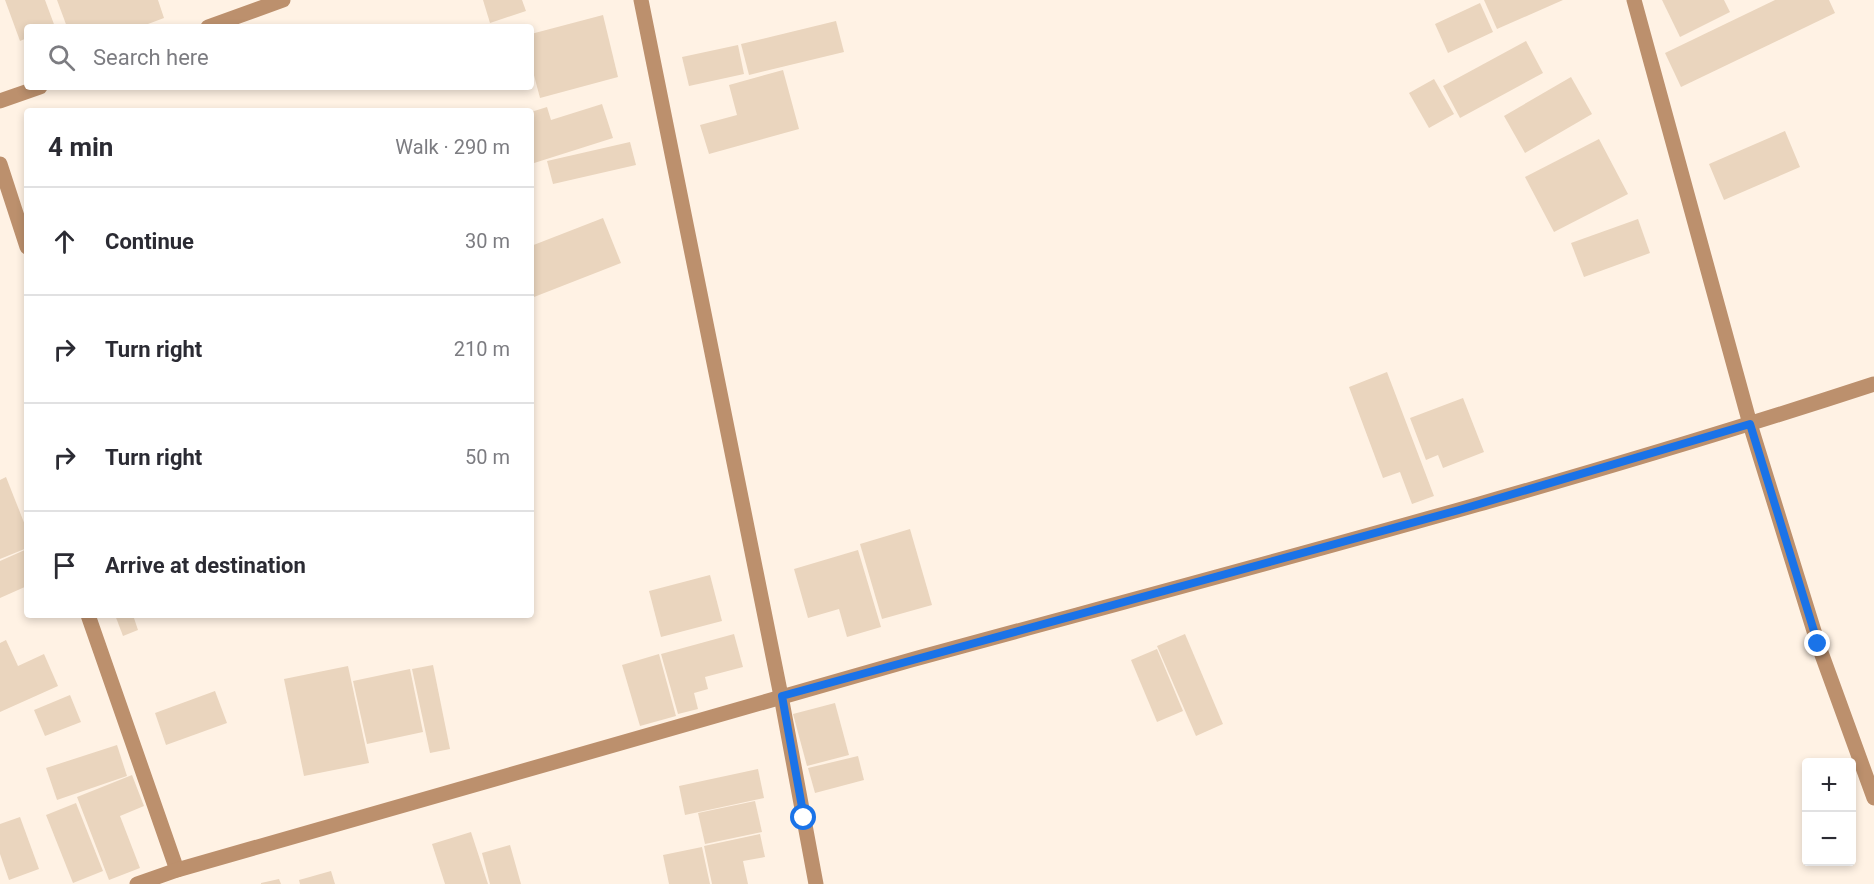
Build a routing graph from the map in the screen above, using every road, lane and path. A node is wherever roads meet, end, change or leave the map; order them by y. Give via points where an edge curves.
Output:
1 (283, 0) edge
2 (641, 0) edge
3 (1634, 0) edge
4 (216, 24) edge
5 (31, 90) edge
6 (0, 101) edge
7 (1, 169) edge
8 (24, 238) edge
9 (1874, 384) edge
10 (1750, 424) junction
11 (89, 618) edge
12 (782, 696) junction
13 (1874, 798) edge
14 (177, 870) junction
15 (137, 884) edge
16 (816, 884) edge

1 - 4 street
2 - 12 street
3 - 10 street
5 - 6 street
7 - 8 street
9 - 10 street
10 - 12 street via 1459,510
10 - 13 street via 1818,644
11 - 14 street
12 - 14 street
12 - 16 street
14 - 15 street

